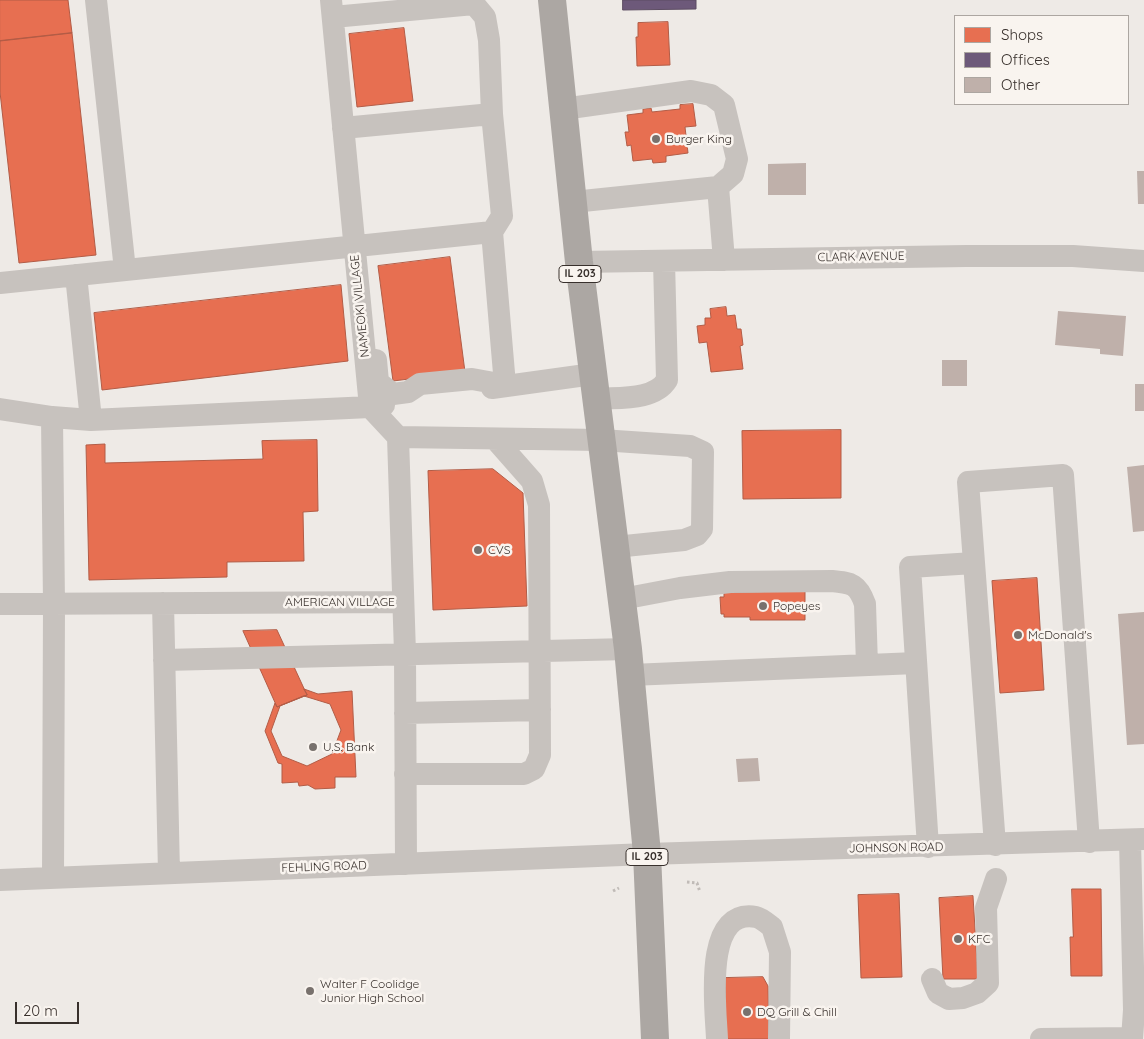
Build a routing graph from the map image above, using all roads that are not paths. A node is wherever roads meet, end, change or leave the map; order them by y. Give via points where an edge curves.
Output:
1 (96, 0) edge
2 (552, 0) edge
3 (332, 8) edge
4 (563, 109) junction
5 (492, 114) junction
6 (343, 128) junction
7 (718, 187) junction
8 (573, 202) junction
9 (492, 232) junction
10 (359, 246) junction
11 (724, 260) junction
12 (664, 261) junction
13 (579, 262) junction
14 (1144, 262) edge
15 (125, 270) junction
16 (76, 275) junction
17 (0, 283) edge
18 (505, 385) junction
19 (594, 386) junction
20 (370, 407) junction
21 (0, 409) edge
22 (52, 417) junction
23 (90, 420) junction
24 (398, 437) junction
25 (495, 438) junction
26 (601, 440) junction
27 (615, 547) junction
28 (974, 563) junction
29 (622, 599) junction
30 (404, 602) junction
31 (163, 603) junction
32 (0, 604) edge
33 (54, 605) junction
34 (541, 651) junction
35 (405, 653) junction
36 (164, 660) junction
37 (630, 662) junction
38 (916, 663) junction
39 (867, 665) junction
40 (540, 710) junction
41 (405, 713) junction
42 (406, 774) junction
43 (1137, 840) edge
44 (1089, 842) junction
45 (995, 845) junction
46 (928, 847) junction
47 (647, 854) junction
48 (406, 864) junction
49 (169, 873) junction
50 (53, 878) junction
51 (996, 878) dead end
52 (0, 880) edge
53 (932, 979) dead end
54 (655, 1039) edge
55 (717, 1039) edge
56 (779, 1039) edge
57 (1041, 1039) edge
58 (1132, 1039) edge

1 - 15 street
2 - 4 main road, IL 203
3 - 5 street via 474,4 485,17 489,40
3 - 6 street, NAMEOKI VILLAGE
4 - 7 street via 692,91 711,95 724,105 737,159 733,174
4 - 8 main road, IL 203
5 - 6 street
5 - 9 street via 502,216
6 - 10 street, NAMEOKI VILLAGE
7 - 8 street
7 - 11 street
8 - 13 main road, IL 203
9 - 10 street
9 - 18 street
10 - 15 street
10 - 18 street via 378,382 393,394 408,392 420,384 472,379
10 - 20 street, NAMEOKI VILLAGE
11 - 12 street, CLARK AVENUE
11 - 14 street, CLARK AVENUE via 1073,256
12 - 13 street, CLARK AVENUE
12 - 19 street via 667,380 663,387 647,394
13 - 19 main road, IL 203
15 - 16 street
16 - 17 street
16 - 23 street
18 - 19 street
18 - 20 street
19 - 26 main road, IL 203
20 - 23 street
20 - 24 street
21 - 22 street
22 - 23 street
22 - 33 street
24 - 25 street
24 - 30 street
25 - 26 street
25 - 34 street via 532,482 539,505
26 - 27 main road, IL 203
26 - 27 street via 690,446 703,452 702,529 697,535 684,540
27 - 29 main road, IL 203
28 - 38 street via 910,567
28 - 44 street via 968,482 1063,475
28 - 45 street
29 - 37 main road, IL 203
29 - 39 street via 730,582 847,582 856,586 865,604
30 - 31 street, AMERICAN VILLAGE
30 - 35 street, AMERICAN VILLAGE
31 - 33 street, AMERICAN VILLAGE
31 - 36 street
32 - 33 street, AMERICAN VILLAGE
33 - 50 street
34 - 35 street
34 - 37 street
34 - 40 street
35 - 36 street
35 - 41 street, AMERICAN VILLAGE
36 - 49 street
37 - 39 street
37 - 47 main road, IL 203
38 - 39 street
38 - 46 street
40 - 41 street
40 - 42 street via 540,755 534,769 524,774
41 - 42 street, AMERICAN VILLAGE
42 - 48 street, AMERICAN VILLAGE
43 - 44 street, JOHNSON ROAD
43 - 58 street
44 - 45 street, JOHNSON ROAD
45 - 46 street, JOHNSON ROAD
46 - 47 street, JOHNSON ROAD
47 - 48 street, FEHLING ROAD
47 - 54 main road, IL 203
48 - 49 street, FEHLING ROAD
49 - 50 street, FEHLING ROAD
50 - 52 street, FEHLING ROAD
51 - 53 street via 986,908 988,983 977,993 949,999 938,993
55 - 56 street via 715,968 720,941 728,925 741,918 756,917 772,927 780,952
57 - 58 street

